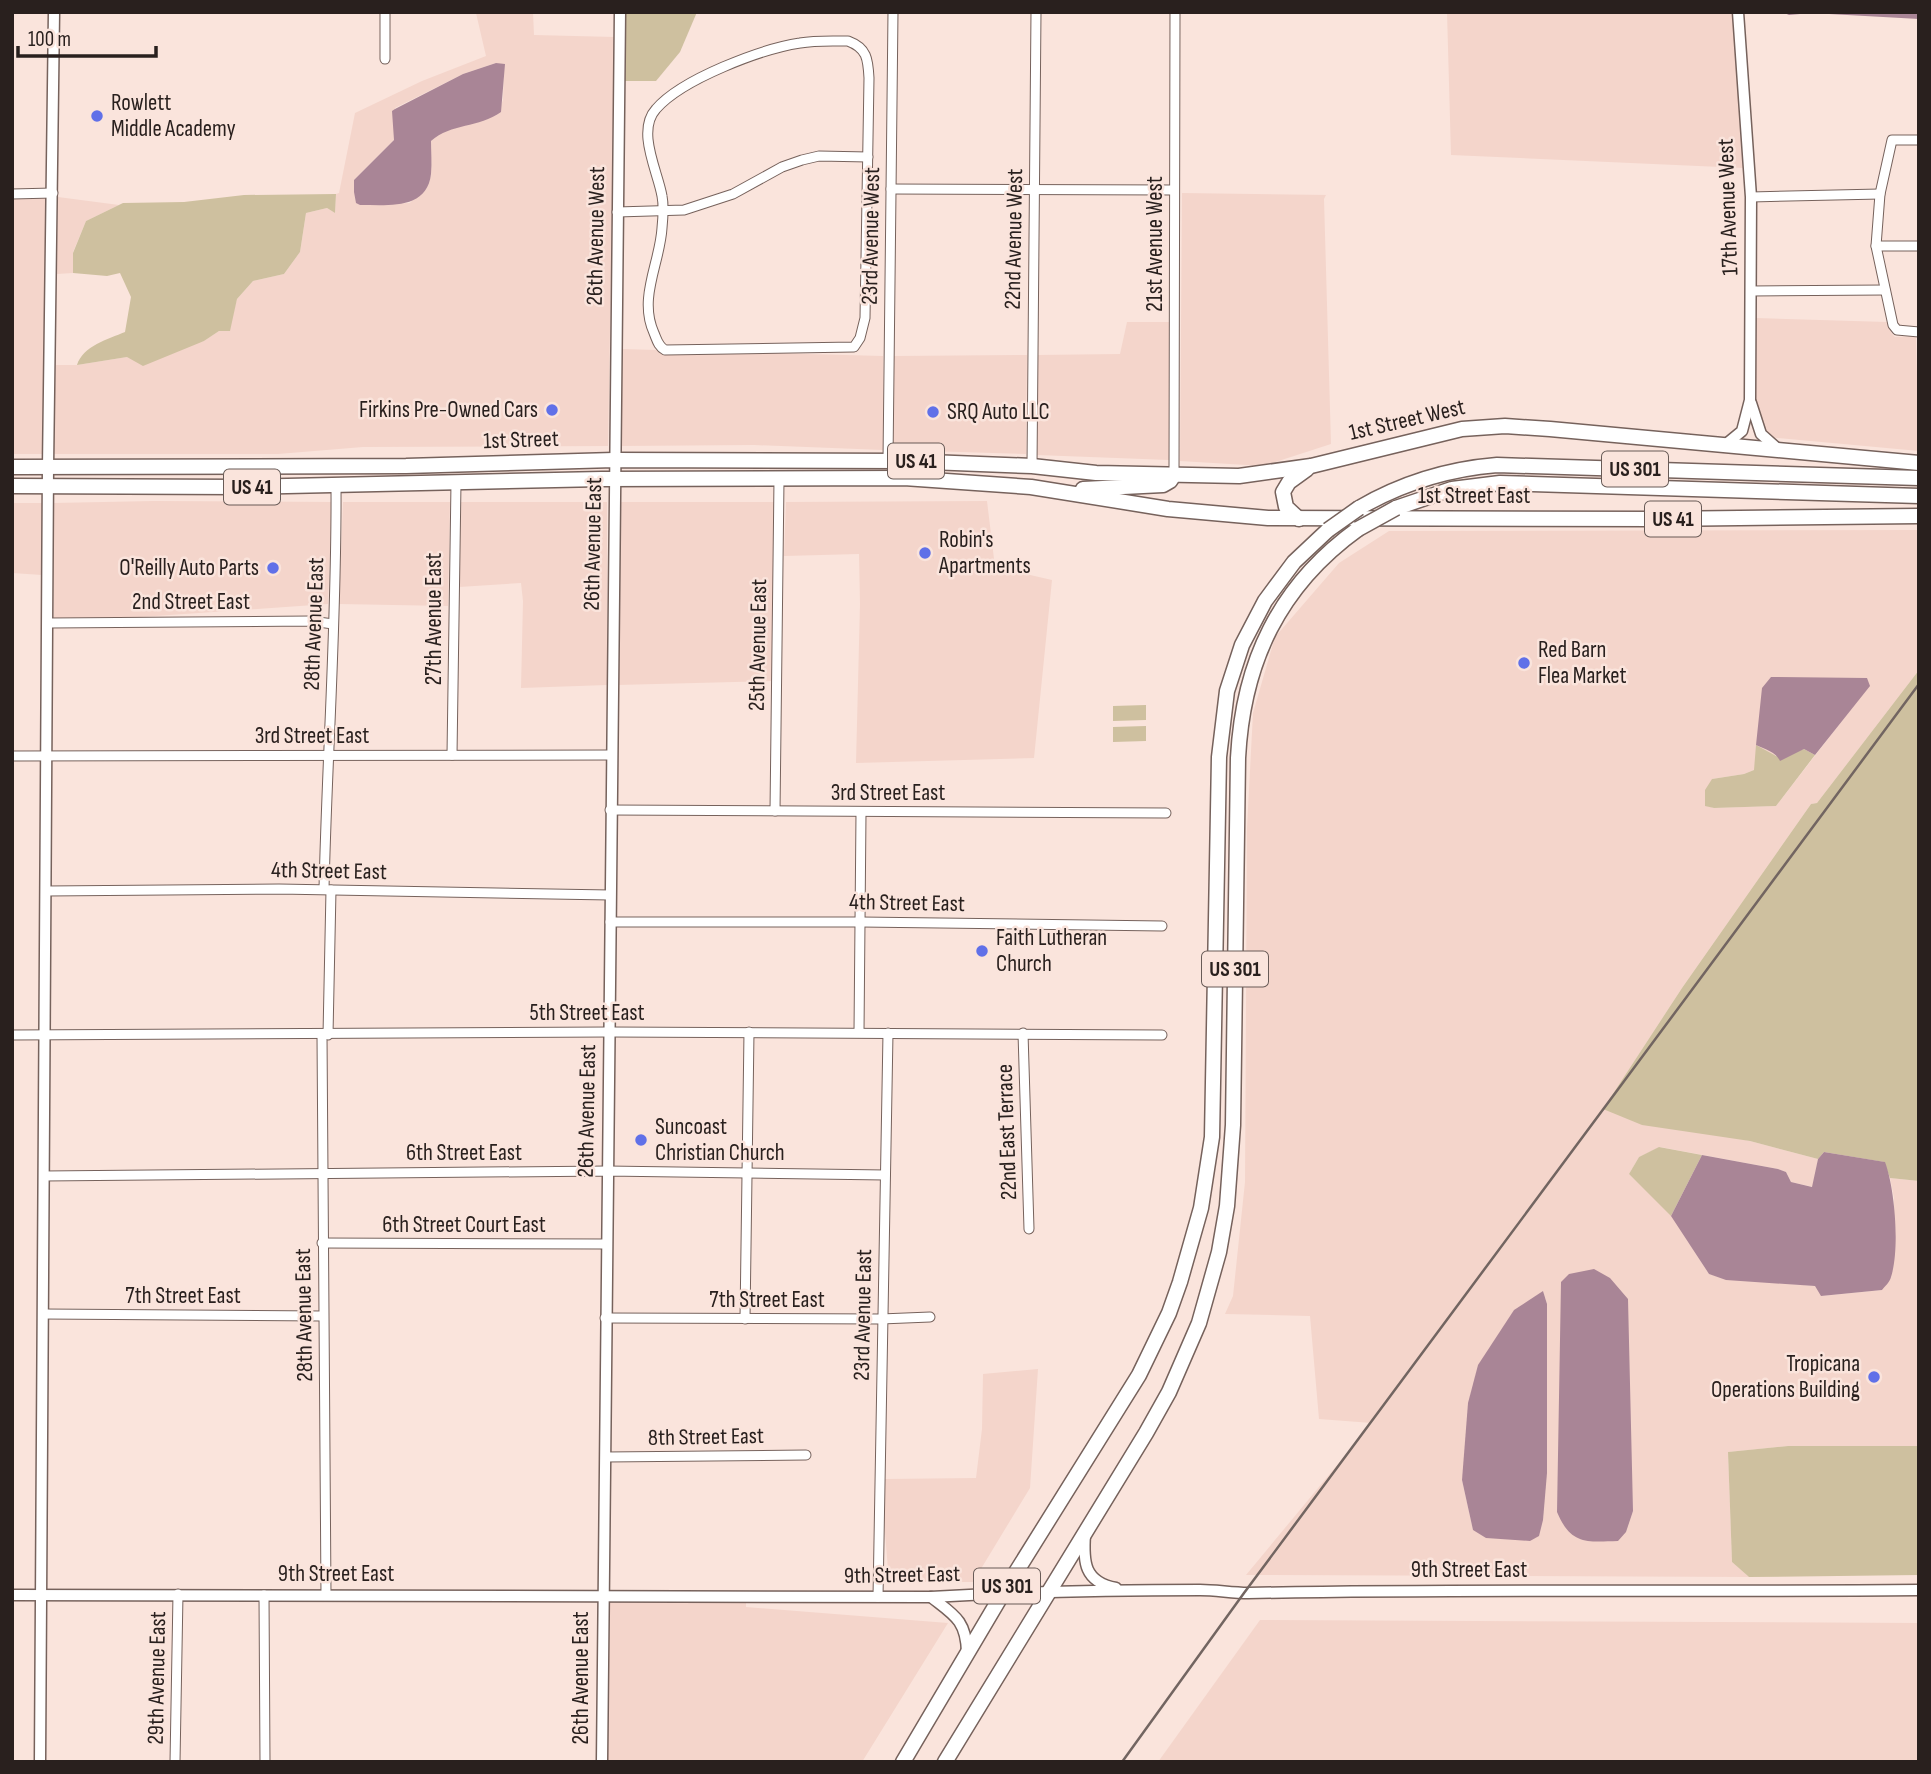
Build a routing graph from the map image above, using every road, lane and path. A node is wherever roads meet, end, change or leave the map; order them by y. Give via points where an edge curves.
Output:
1 (54, 12) edge
2 (385, 12) edge
3 (620, 12) edge
4 (893, 12) edge
5 (1036, 12) edge
6 (1175, 12) edge
7 (1738, 12) edge
8 (385, 59) dead end
9 (1919, 140) edge
10 (868, 158) junction
11 (891, 189) junction
12 (1034, 190) junction
13 (1174, 190) junction
14 (52, 193) junction
15 (12, 194) edge
16 (1880, 194) junction
17 (1751, 197) junction
18 (663, 211) junction
19 (617, 212) junction
20 (1876, 247) junction
21 (1919, 247) edge
22 (1885, 290) junction
23 (1751, 291) junction
24 (1919, 331) edge
25 (1751, 400) junction
26 (1725, 445) junction
27 (1779, 450) junction
28 (614, 460) junction
29 (888, 461) junction
30 (1919, 463) edge
31 (454, 465) junction
32 (1032, 466) junction
33 (1311, 466) junction
34 (12, 467) edge
35 (48, 467) junction
36 (321, 467) junction
37 (1174, 475) junction
38 (848, 478) junction
39 (1919, 478) edge
40 (614, 479) junction
41 (779, 480) junction
42 (456, 483) junction
43 (336, 485) junction
44 (12, 486) edge
45 (48, 486) junction
46 (188, 486) junction
47 (1031, 487) joint
48 (1061, 491) junction
49 (1919, 496) edge
50 (1919, 516) edge
51 (1299, 519) junction
52 (49, 623) junction
53 (333, 624) junction
54 (47, 755) junction
55 (330, 755) junction
56 (452, 755) junction
57 (611, 755) junction
58 (12, 756) edge
59 (610, 810) junction
60 (775, 811) junction
61 (861, 813) junction
62 (1166, 813) dead end
63 (327, 890) junction
64 (47, 891) junction
65 (610, 895) junction
66 (610, 922) junction
67 (861, 922) junction
68 (1162, 926) dead end
69 (610, 1031) junction
70 (749, 1032) junction
71 (859, 1032) junction
72 (888, 1033) junction
73 (1023, 1033) junction
74 (12, 1035) edge
75 (45, 1035) junction
76 (325, 1035) junction
77 (1162, 1035) dead end
78 (607, 1171) junction
79 (322, 1173) junction
80 (747, 1174) junction
81 (885, 1175) junction
82 (44, 1177) junction
83 (1029, 1230) dead end
84 (322, 1243) junction
85 (606, 1244) junction
86 (43, 1314) junction
87 (323, 1316) junction
88 (930, 1317) dead end
89 (606, 1318) junction
90 (745, 1319) junction
91 (881, 1319) junction
92 (806, 1455) dead end
93 (606, 1457) junction
94 (1085, 1534) junction
95 (1919, 1590) edge
96 (1132, 1592) junction
97 (1003, 1593) junction
98 (178, 1594) junction
99 (1046, 1594) junction
100 (12, 1595) edge
101 (40, 1595) junction
102 (264, 1595) junction
103 (327, 1595) junction
104 (603, 1596) junction
105 (878, 1597) junction
106 (931, 1597) junction
107 (967, 1657) junction
108 (40, 1762) edge
109 (175, 1762) edge
110 (265, 1762) edge
111 (602, 1762) edge
112 (903, 1762) edge
113 (945, 1762) edge

1 - 14 street
2 - 8 street
3 - 19 street, 26th Avenue West
4 - 11 street, 23rd Avenue West
5 - 12 street, 22nd Avenue West
6 - 13 street, 21st Avenue West
7 - 17 street, 17th Avenue West
9 - 16 street via 1892,140
10 - 18 street via 802,160 712,202
10 - 18 street via 868,57 859,45 848,41 801,43 721,67 655,109 648,142
10 - 18 street via 865,318 854,347 665,350 659,346 648,305
11 - 12 street
11 - 29 street, 23rd Avenue West
12 - 13 street
12 - 32 street, 22nd Avenue West
13 - 37 street, 21st Avenue West
14 - 15 street
14 - 35 street
16 - 17 street
16 - 20 street
17 - 23 street, 17th Avenue West
18 - 19 street
19 - 28 street, 26th Avenue West
20 - 21 street
20 - 22 street
22 - 23 street
22 - 24 street via 1897,330
23 - 25 street, 17th Avenue West
25 - 26 street, 17th Avenue West via 1742,432
25 - 27 street, 17th Avenue West via 1761,434
26 - 27 main road, 1st Street West / US 41
26 - 33 main road, 1st Street West / US 41 via 1488,426 1438,433
27 - 30 main road, 1st Street West / US 41
28 - 29 main road, 1st Street / US 41
28 - 31 main road, 1st Street / US 41
28 - 40 street, 26th Avenue East
29 - 32 main road, 1st Street / US 41
31 - 36 main road, 1st Street / US 41
31 - 43 main road via 429,474 346,476
32 - 37 main road, 1st Street West / US 41
32 - 38 main road via 1018,475 883,471
32 - 48 main road via 1040,482
33 - 37 main road, 1st Street West / US 41 via 1248,476
33 - 51 main road via 1283,492 1286,507
34 - 35 main road, 1st Street / US 41
35 - 36 main road, 1st Street / US 41
35 - 45 street
36 - 46 main road via 312,475 221,476
37 - 48 main road via 1159,486
38 - 41 main road, 1st Street / US 41
38 - 47 main road, 1st Street / US 41
39 - 97 main road, US 301, bridge via 1497,465 1465,468 1425,478 1359,508 1328,530 1284,574 1261,608 1236,660 1224,708 1219,757 1214,1113 1205,1185 1187,1261 1139,1375
40 - 41 main road, 1st Street / US 41
40 - 42 main road, 1st Street / US 41
40 - 57 street, 26th Avenue East
41 - 60 street, 25th Avenue East
42 - 43 main road, 1st Street / US 41
42 - 56 street, 27th Avenue East
43 - 46 main road, 1st Street / US 41
43 - 53 street, 28th Avenue East
44 - 45 main road, 1st Street / US 41
45 - 46 main road, 1st Street / US 41
45 - 52 street
47 - 48 main road, 1st Street East / US 41
48 - 51 main road, 1st Street East / US 41 via 1186,512
49 - 94 main road, US 301, bridge via 1500,483 1452,489 1396,508 1358,529 1325,556 1292,593 1267,633 1242,709 1233,1125 1224,1229 1210,1289 1187,1354
50 - 51 main road, 1st Street East / US 41
52 - 53 street, 2nd Street East
52 - 54 street
53 - 55 street, 28th Avenue East
54 - 55 street, 3rd Street East
54 - 58 street, 3rd Street East
54 - 64 street
55 - 56 street, 3rd Street East
55 - 63 street, 28th Avenue East
56 - 57 street, 3rd Street East
57 - 59 street, 26th Avenue East
59 - 60 street, 3rd Street East
59 - 65 street, 26th Avenue East
60 - 61 street, 3rd Street East
61 - 62 street, 3rd Street East
61 - 67 street
63 - 64 street, 4th Street East
63 - 65 street, 4th Street East
63 - 76 street, 28th Avenue East
64 - 75 street
65 - 66 street, 26th Avenue East
66 - 67 street, 4th Street East
66 - 69 street, 26th Avenue East
67 - 68 street, 4th Street East
67 - 71 street
69 - 70 street, 5th Street East
69 - 76 street, 5th Street East
69 - 78 street, 26th Avenue East
70 - 71 street, 5th Street East
70 - 80 street
71 - 72 street, 5th Street East
72 - 73 street, 5th Street East
72 - 81 street, 23rd Avenue East
73 - 77 street, 5th Street East
73 - 83 street, 22nd East Terrace
74 - 75 street, 5th Street East
75 - 76 street, 5th Street East
75 - 82 street
76 - 79 street, 28th Avenue East
78 - 79 street, 6th Street East
78 - 80 street, 6th Street East
78 - 85 street, 26th Avenue East
79 - 82 street, 6th Street East
79 - 84 street, 28th Avenue East
80 - 81 street, 6th Street East
80 - 90 street
81 - 91 street, 23rd Avenue East
82 - 86 street
84 - 85 street, 6th Street Court East
84 - 87 street, 28th Avenue East
85 - 89 street, 26th Avenue East
86 - 87 street, 7th Street East
86 - 101 street
87 - 103 street, 28th Avenue East
88 - 91 street, 7th Street East
89 - 90 street, 7th Street East
89 - 93 street, 26th Avenue East
90 - 91 street, 7th Street East
91 - 105 street, 23rd Avenue East
92 - 93 street, 8th Street East
93 - 104 street, 26th Avenue East
94 - 96 street via 1084,1554 1091,1576 1104,1586
94 - 99 main road, US 301
95 - 96 street, 9th Street East
96 - 99 street, 9th Street East
97 - 99 street, 9th Street East
97 - 106 street, 9th Street East
97 - 107 main road, US 301
98 - 101 street, 9th Street East
98 - 102 street, 9th Street East
98 - 109 street, 29th Avenue East
99 - 113 main road, US 301
100 - 101 street, 9th Street East
101 - 108 street
102 - 103 street, 9th Street East
102 - 110 street
103 - 104 street, 9th Street East
104 - 105 street, 9th Street East
104 - 111 street, 26th Avenue East
105 - 106 street, 9th Street East
106 - 107 street via 964,1626
107 - 112 main road, US 301

